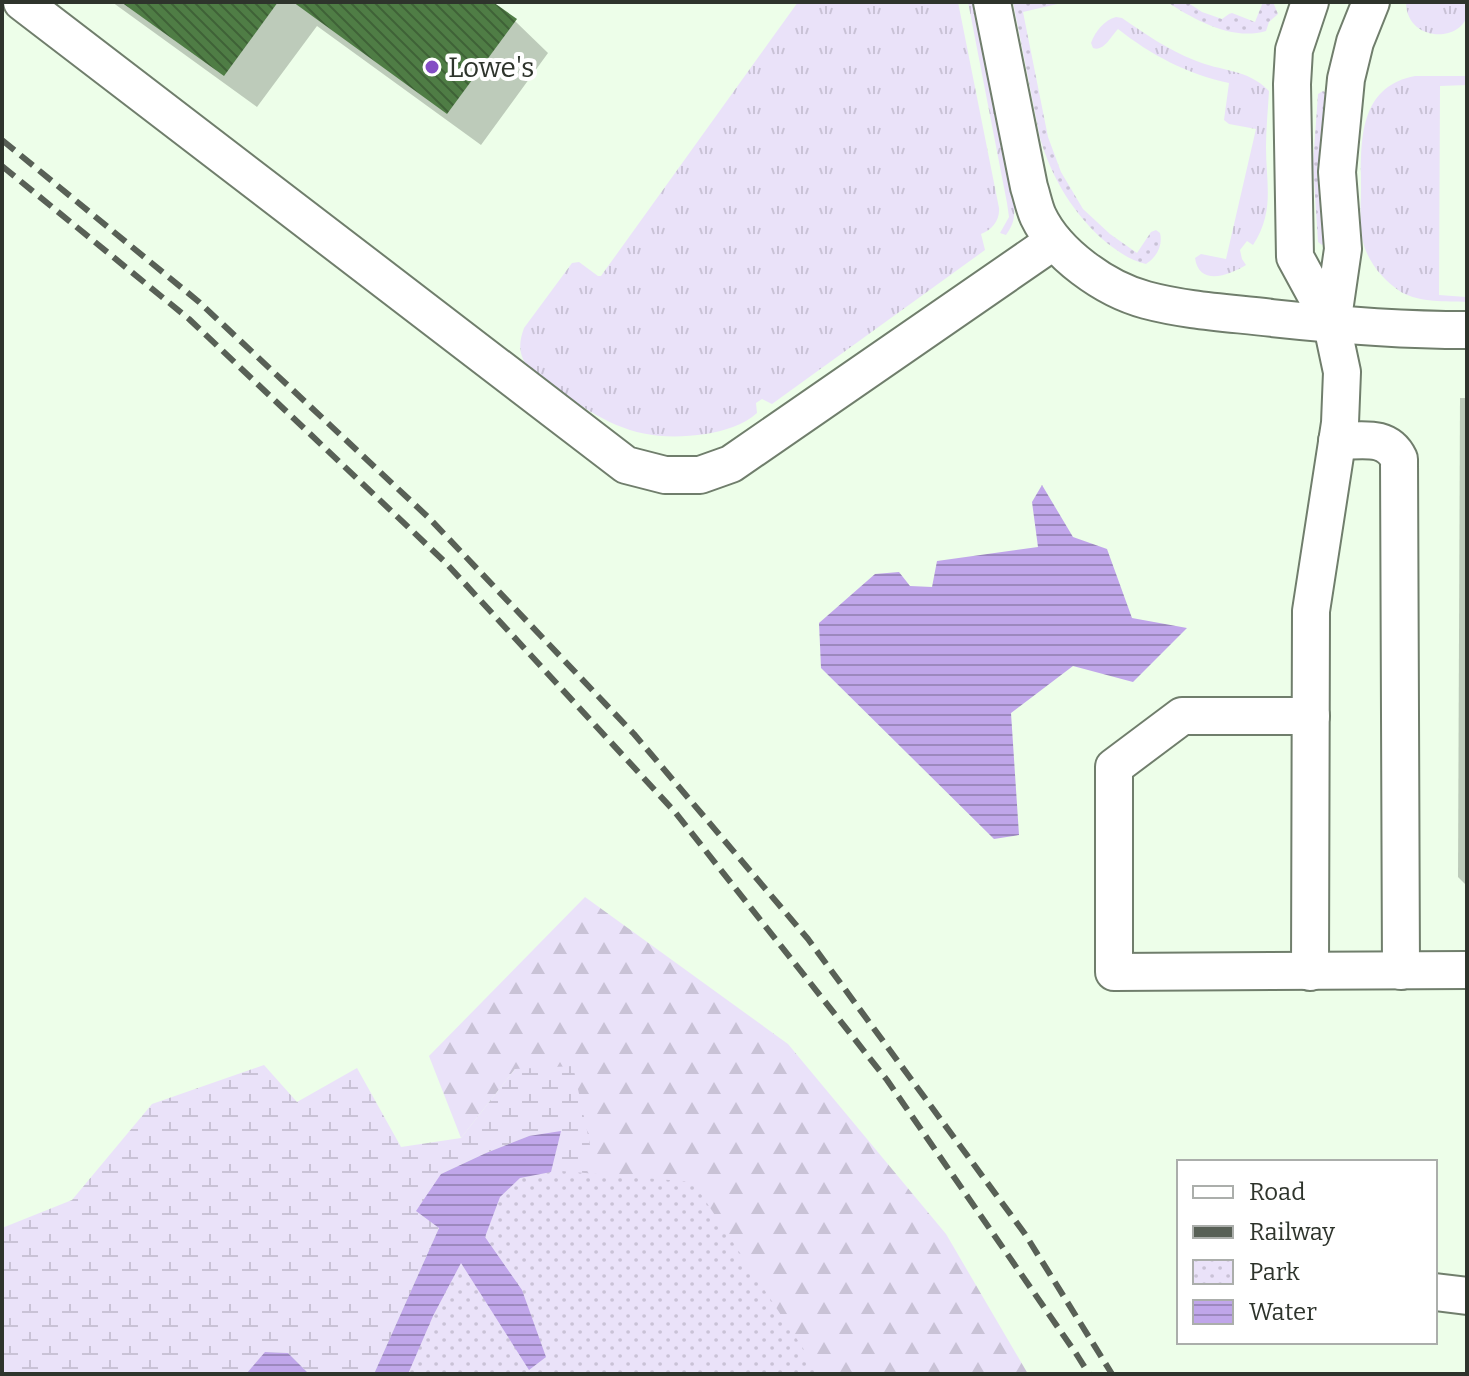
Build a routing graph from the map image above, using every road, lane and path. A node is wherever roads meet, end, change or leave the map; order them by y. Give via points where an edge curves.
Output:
1 (22, 2) edge
2 (1310, 2) edge
3 (1371, 2) edge
4 (993, 3) edge
5 (1054, 241) junction
6 (1332, 325) junction
7 (1467, 330) edge
8 (1337, 441) junction
9 (1311, 716) junction
10 (1467, 970) edge
11 (1401, 971) junction
12 (1310, 972) junction
13 (1437, 1292) edge
14 (1467, 1296) edge

1 - 5 lane via 626,465 665,475 700,475 731,464
2 - 6 lane via 1294,50 1295,257
3 - 6 lane via 1346,79 1337,172 1343,249
4 - 5 lane via 1029,187 1037,215
5 - 6 lane via 1078,264 1143,299
6 - 7 lane
6 - 8 lane via 1342,372
8 - 9 lane via 1311,611
8 - 11 lane via 1382,441 1399,459
9 - 12 lane
9 - 12 lane via 1182,716 1114,767 1114,972
10 - 11 lane
11 - 12 lane
13 - 14 lane

